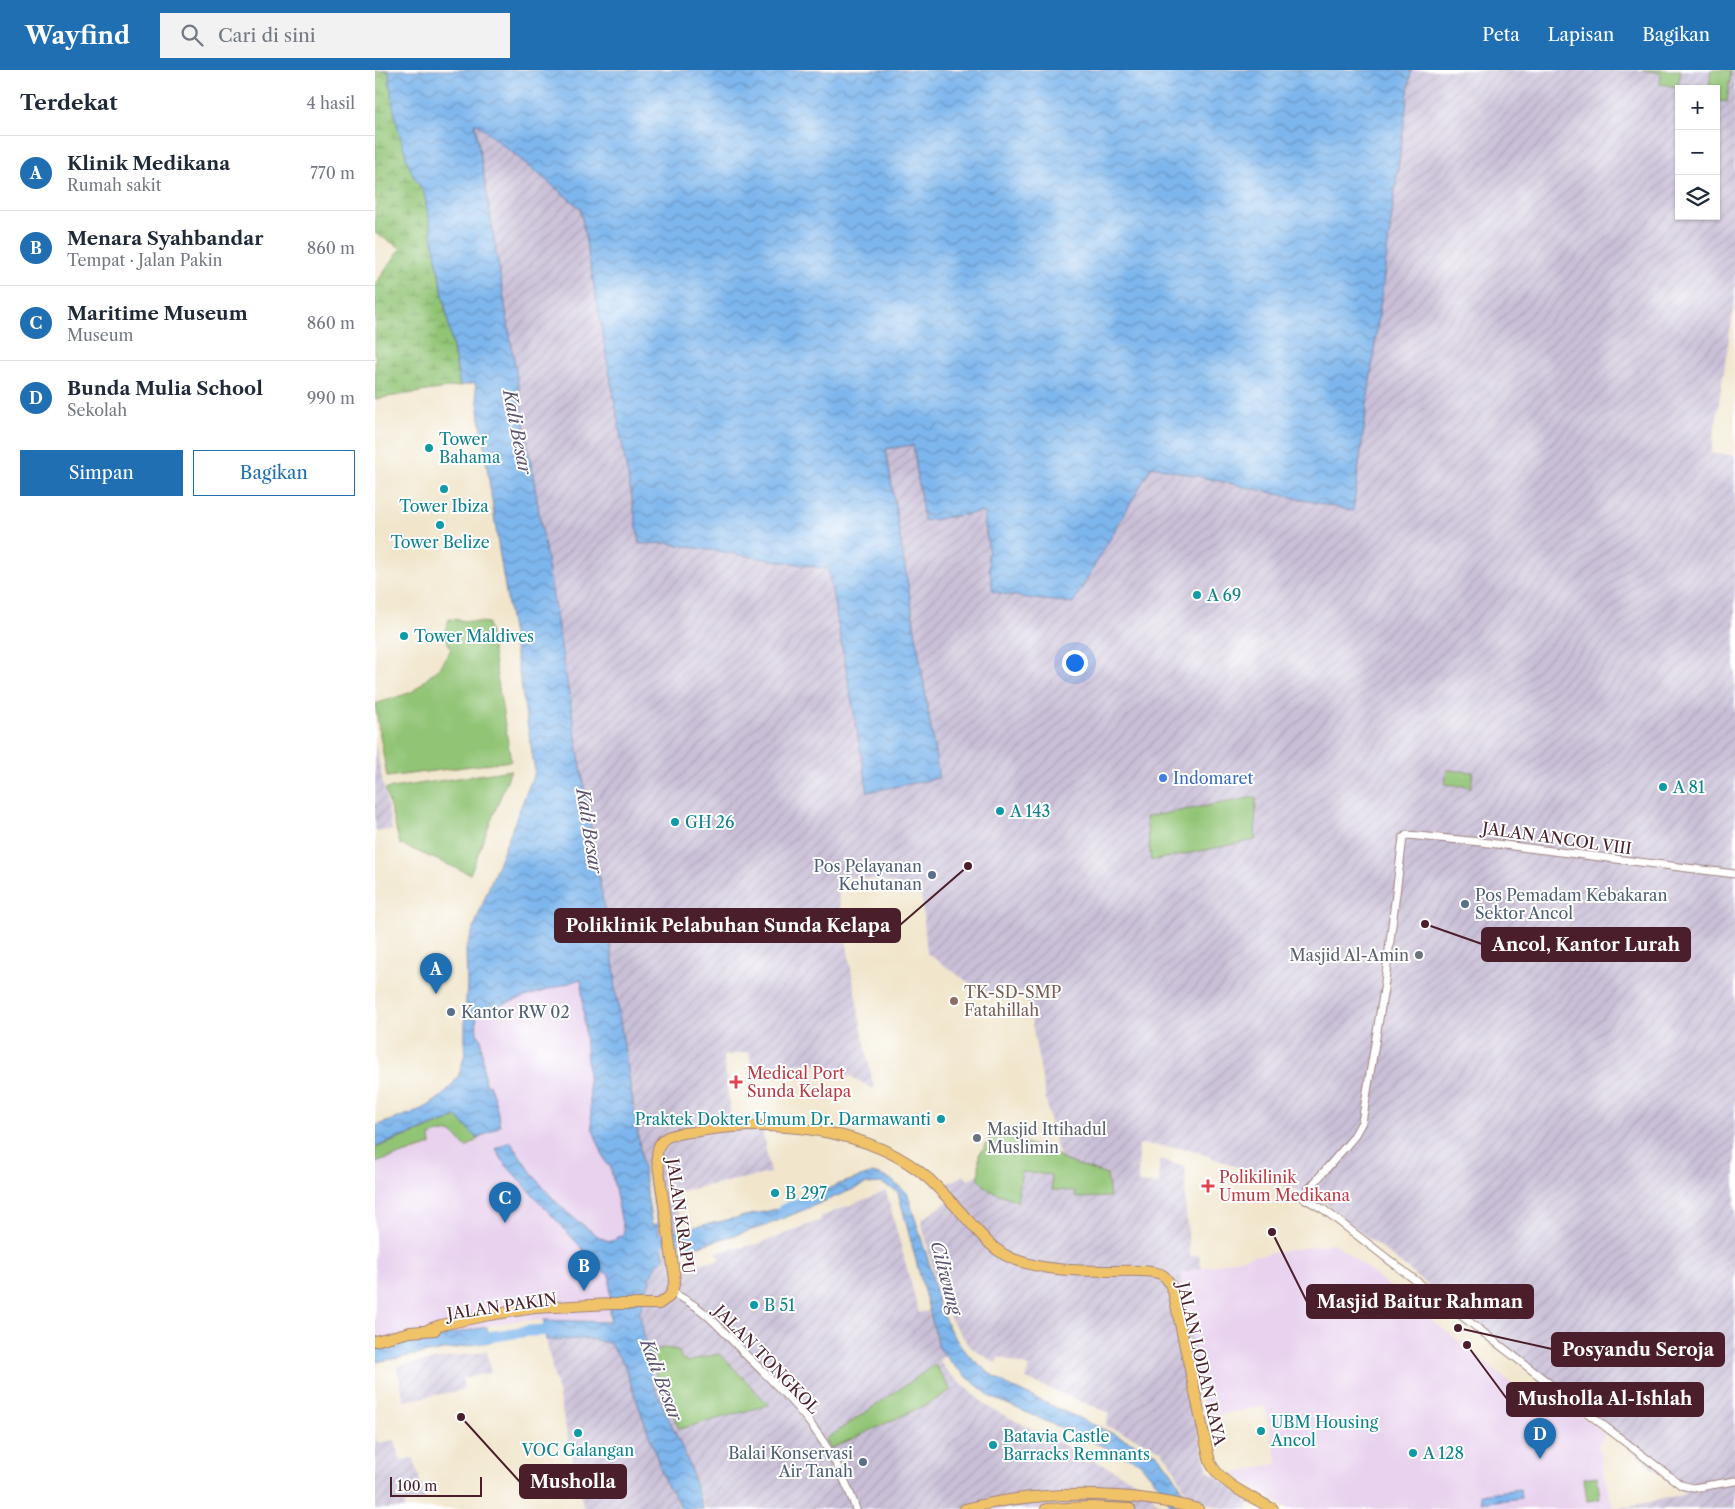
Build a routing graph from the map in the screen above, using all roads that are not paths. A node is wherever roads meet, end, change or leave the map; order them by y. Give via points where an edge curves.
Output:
1 (1735, 874) edge
2 (657, 1150) joint
3 (672, 1292) junction
4 (649, 1305) joint
5 (375, 1341) edge
6 (1735, 1481) edge
7 (856, 1509) edge
8 (965, 1509) edge
9 (1046, 1509) edge
10 (1130, 1509) edge
11 (1198, 1509) edge
12 (1273, 1509) edge

1 - 6 street, JALAN ANCOL VIII via 1411,834 1403,838 1384,989 1362,1122 1353,1138 1302,1197 1330,1215 1681,1485 1693,1488
2 - 3 highway, JALAN KRAPU via 675,1274
2 - 12 highway, JALAN LODAN RAYA via 667,1137 712,1129 786,1128 837,1135 871,1145 911,1165 929,1179 990,1245 1010,1257 1040,1267 1164,1274 1173,1291 1210,1462 1226,1481
3 - 4 highway, JALAN KRAPU via 664,1301
3 - 7 street, JALAN TONGKOL via 699,1309 805,1415 830,1451
4 - 5 highway, JALAN PAKIN via 537,1314 441,1330 429,1329
8 - 11 highway via 1036,1497 1093,1496 1149,1500
9 - 10 highway

